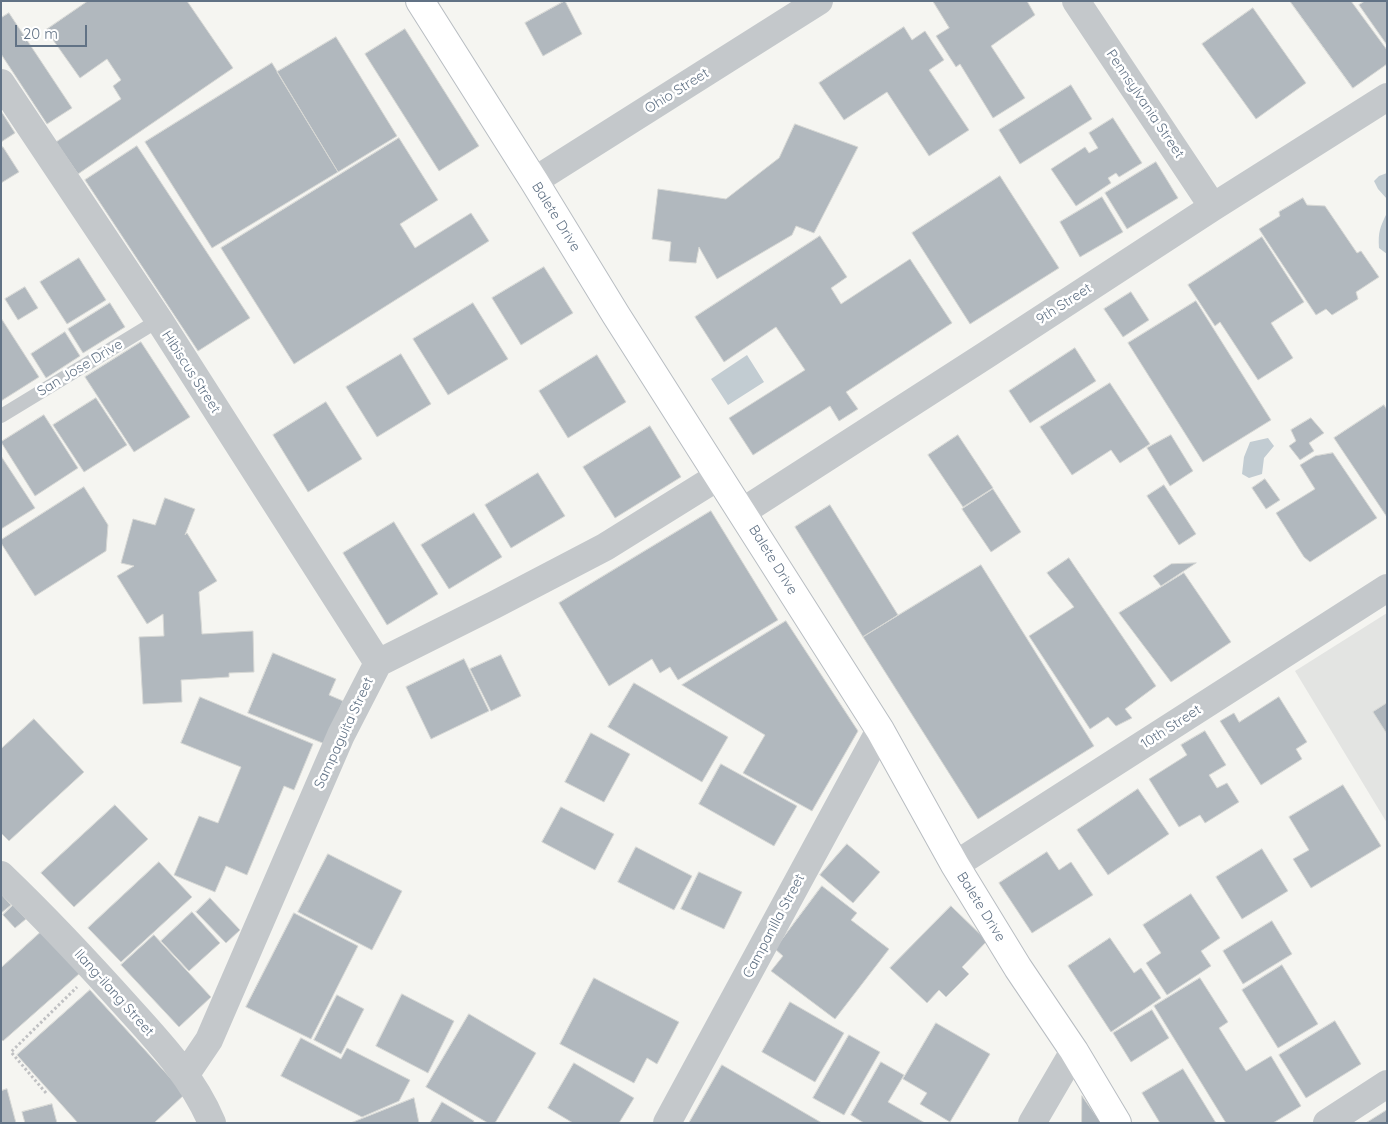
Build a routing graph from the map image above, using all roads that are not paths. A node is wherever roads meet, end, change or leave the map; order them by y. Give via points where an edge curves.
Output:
1 (420, 1) edge
2 (819, 1) edge
3 (1076, 1) edge
4 (1, 83) edge
5 (1387, 96) edge
6 (534, 181) junction
7 (1213, 207) junction
8 (158, 320) junction
9 (1, 416) edge
10 (719, 476) junction
11 (742, 512) junction
12 (1387, 588) edge
13 (378, 663) junction
14 (880, 730) junction
15 (955, 865) junction
16 (1, 874) edge
17 (1074, 1051) junction
18 (186, 1074) junction
19 (1387, 1084) edge
20 (212, 1123) edge
21 (668, 1123) edge
22 (1032, 1123) edge
23 (1118, 1123) edge
24 (1327, 1123) edge

1 - 6 street, Balete Drive
2 - 6 street, Ohio Street
3 - 7 street, Pennsylvania Street
4 - 8 street, Hibiscus Street
5 - 7 street, 9th Street
6 - 10 street, Balete Drive
7 - 11 street, 9th Street
8 - 9 lane, San Jose Drive
8 - 13 street, Hibiscus Street
10 - 11 street, Balete Drive
10 - 13 street, Sampaguita Street via 604,547
11 - 14 street, Balete Drive
12 - 15 street, 10th Street
13 - 18 street, Sampaguita Street via 341,735 209,1040
14 - 15 street, Balete Drive
14 - 21 street, Campanilla Street
15 - 17 street, Balete Drive
16 - 18 street, Ilang-ilang Street via 96,971
17 - 22 street
17 - 23 street, Balete Drive
18 - 20 street, Ilang-ilang Street
19 - 24 street

